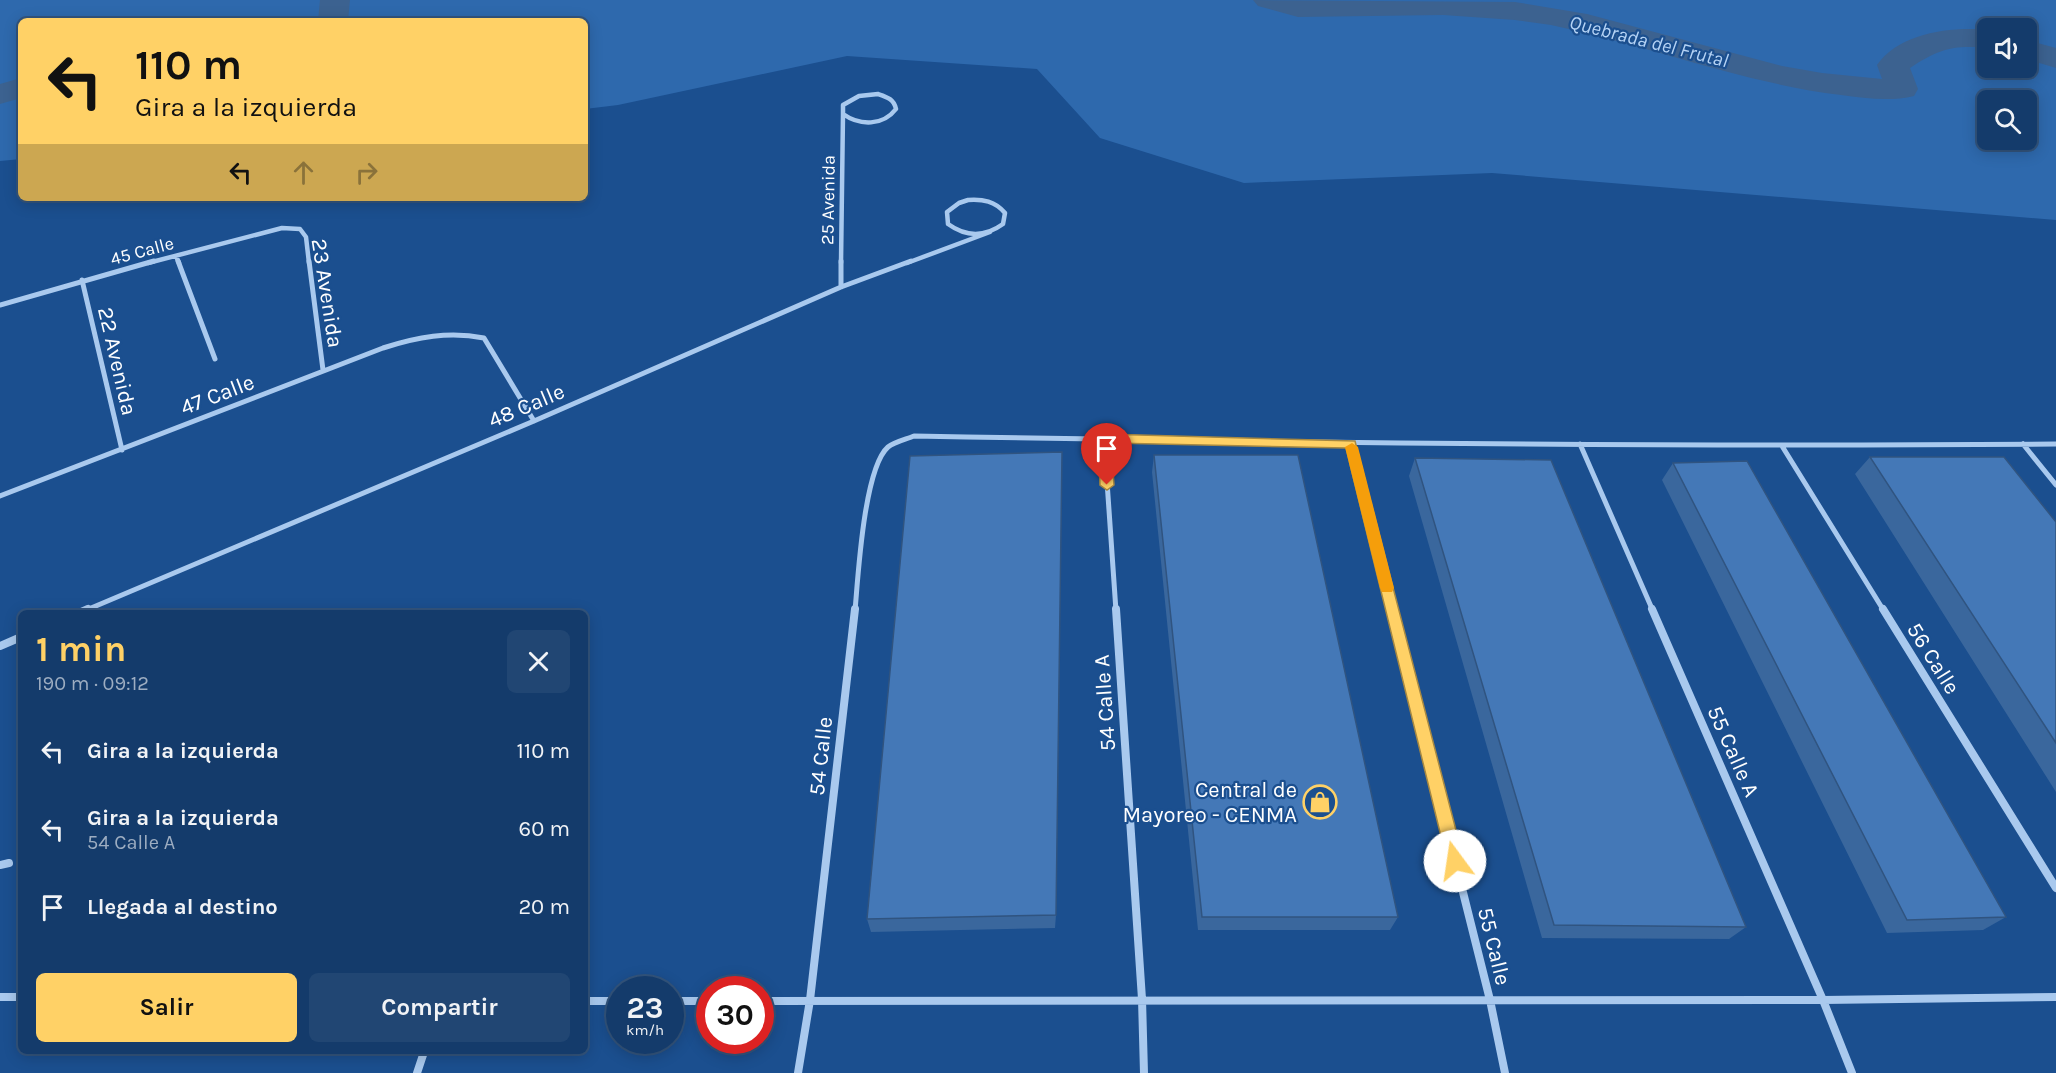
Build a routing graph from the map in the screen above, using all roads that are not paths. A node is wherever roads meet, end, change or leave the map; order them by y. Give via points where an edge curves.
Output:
1 (843, 114) junction
2 (293, 228) joint
3 (990, 232) junction
4 (176, 256) junction
5 (82, 280) junction
6 (841, 287) junction
7 (0, 305) edge
8 (215, 359) dead end
9 (323, 370) junction
10 (534, 421) junction
11 (1104, 438) junction
12 (1351, 444) junction
13 (1580, 444) junction
14 (2023, 444) junction
15 (2056, 444) edge
16 (1782, 446) junction
17 (122, 450) junction
18 (2056, 485) edge
19 (0, 496) edge
20 (86, 610) edge
21 (18, 638) edge
22 (0, 646) edge
23 (9, 863) dead end
24 (0, 865) edge
25 (2056, 888) edge
26 (0, 997) edge
27 (18, 997) edge
28 (2056, 997) edge
29 (1142, 999) junction
30 (810, 1000) junction
31 (1490, 1000) junction
32 (1823, 1000) junction
33 (588, 1001) edge
34 (606, 1001) edge
35 (774, 1001) edge
36 (423, 1054) edge
37 (417, 1073) edge
38 (798, 1073) edge
39 (1144, 1073) edge
40 (1505, 1073) edge
41 (1852, 1073) edge

1 - 1 street via 848,101 870,94 892,100 896,109 888,118 871,122 853,121
1 - 6 street, 25 Avenida
2 - 4 street, 45 Calle
2 - 9 street, 23 Avenida via 306,237
3 - 3 street via 1003,224 1005,218 996,203 968,200 947,212 948,224 954,229 972,234
3 - 6 street, 48 Calle
4 - 5 street, 45 Calle
4 - 8 street
5 - 7 street, 45 Calle
5 - 17 street, 22 Avenida
6 - 10 street, 48 Calle
9 - 10 street, 47 Calle via 420,336 449,333 484,338
9 - 17 street, 47 Calle
10 - 20 street, 48 Calle
11 - 12 street
11 - 29 street, 54 Calle A
11 - 30 street, 54 Calle via 915,436 888,447 877,466 868,493
12 - 13 street
12 - 31 street, 55 Calle
13 - 16 street
13 - 32 street, 55 Calle A
14 - 15 street
14 - 16 street
14 - 18 street
16 - 25 street, 56 Calle
17 - 19 street, 47 Calle
21 - 22 street
23 - 24 street
26 - 27 street
28 - 32 street
29 - 30 street
29 - 31 street
29 - 39 street, 54 Calle A
30 - 35 street
30 - 38 street, 54 Calle
31 - 32 street
31 - 40 street, 55 Calle
32 - 41 street, 55 Calle A
33 - 34 street
36 - 37 street

